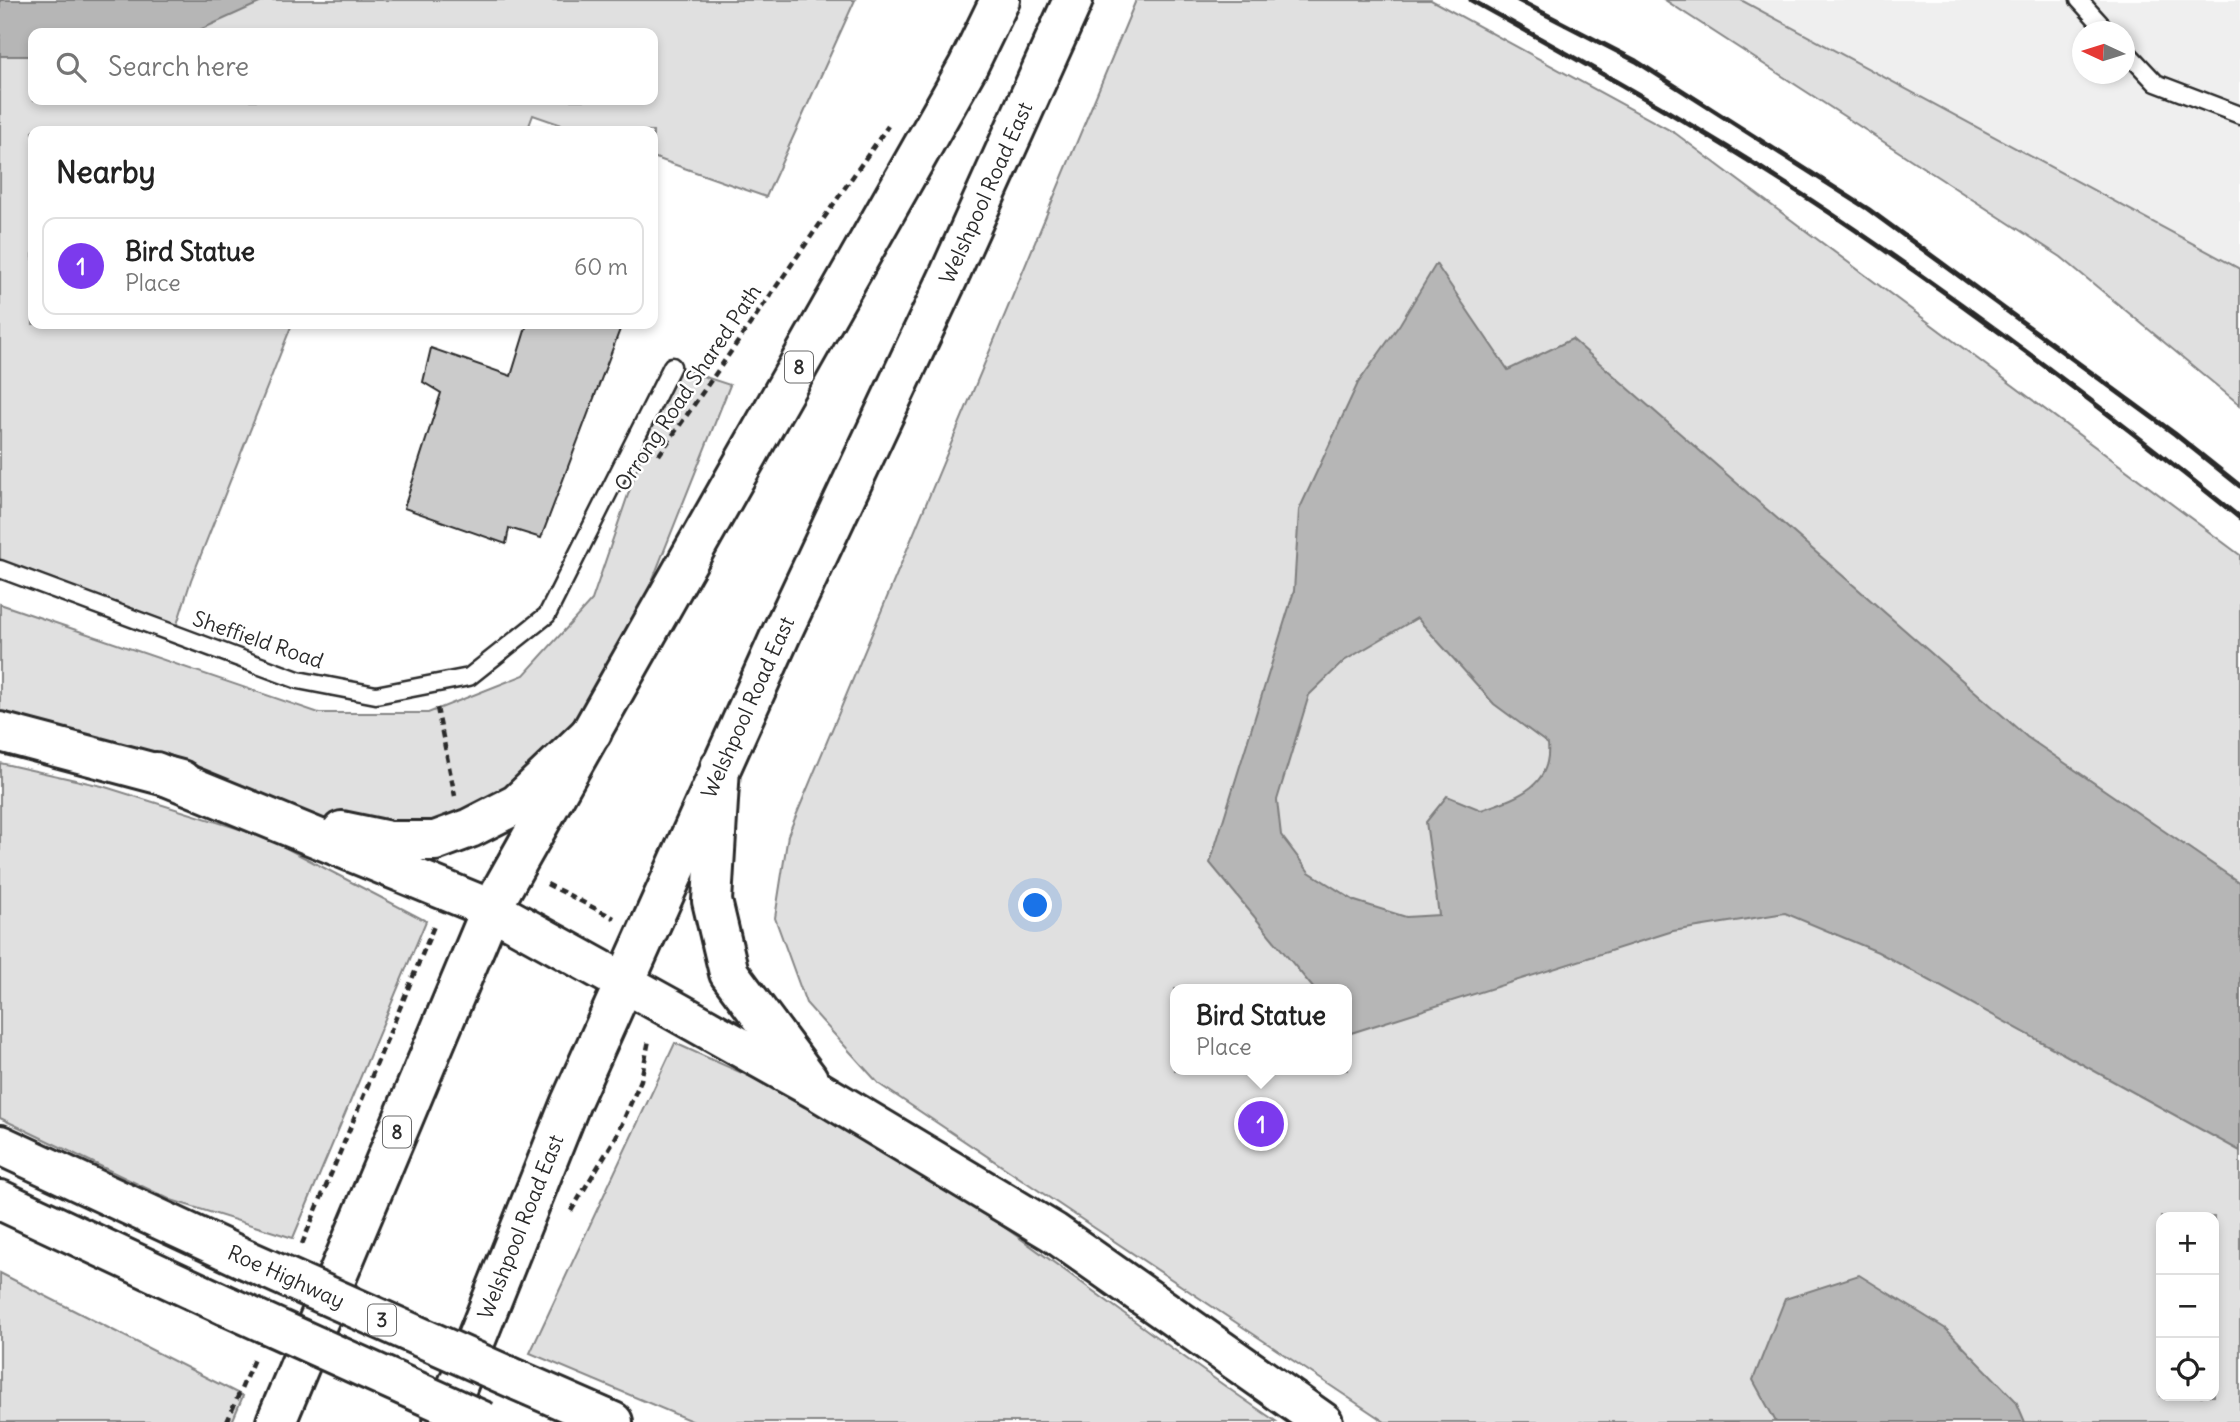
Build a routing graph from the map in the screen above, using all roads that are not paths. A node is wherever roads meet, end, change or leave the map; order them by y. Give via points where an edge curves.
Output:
1 (1000, 0) edge
2 (1073, 0) edge
3 (2079, 0) edge
4 (2099, 21) edge
5 (2135, 61) edge
6 (2240, 115) edge
7 (672, 366) dead end
8 (0, 569) edge
9 (0, 732) edge
10 (592, 732) junction
11 (720, 767) junction
12 (156, 772) junction
13 (491, 909) junction
14 (624, 982) junction
15 (815, 1089) junction
16 (0, 1145) edge
17 (0, 1200) edge
18 (276, 1422) edge
19 (443, 1422) edge
20 (485, 1422) edge
21 (613, 1422) edge
22 (1323, 1422) edge

1 - 10 highway, 8 via 968,66
2 - 11 highway, Welshpool Road East
3 - 4 lane
5 - 6 lane via 2156,83
7 - 8 lane, Sheffield Road via 547,615 469,677 376,695 298,680
9 - 12 highway
10 - 12 highway via 517,804 435,841 390,841 345,832
10 - 13 highway, 8
11 - 14 highway, Welshpool Road East
11 - 15 highway via 712,901 729,973
12 - 13 highway
13 - 14 highway
13 - 18 highway, 8
14 - 15 highway
14 - 19 highway, Welshpool Road East
15 - 22 highway via 1053,1232
16 - 21 highway, Roe Highway / 3, bridge
17 - 20 highway, 3, bridge

